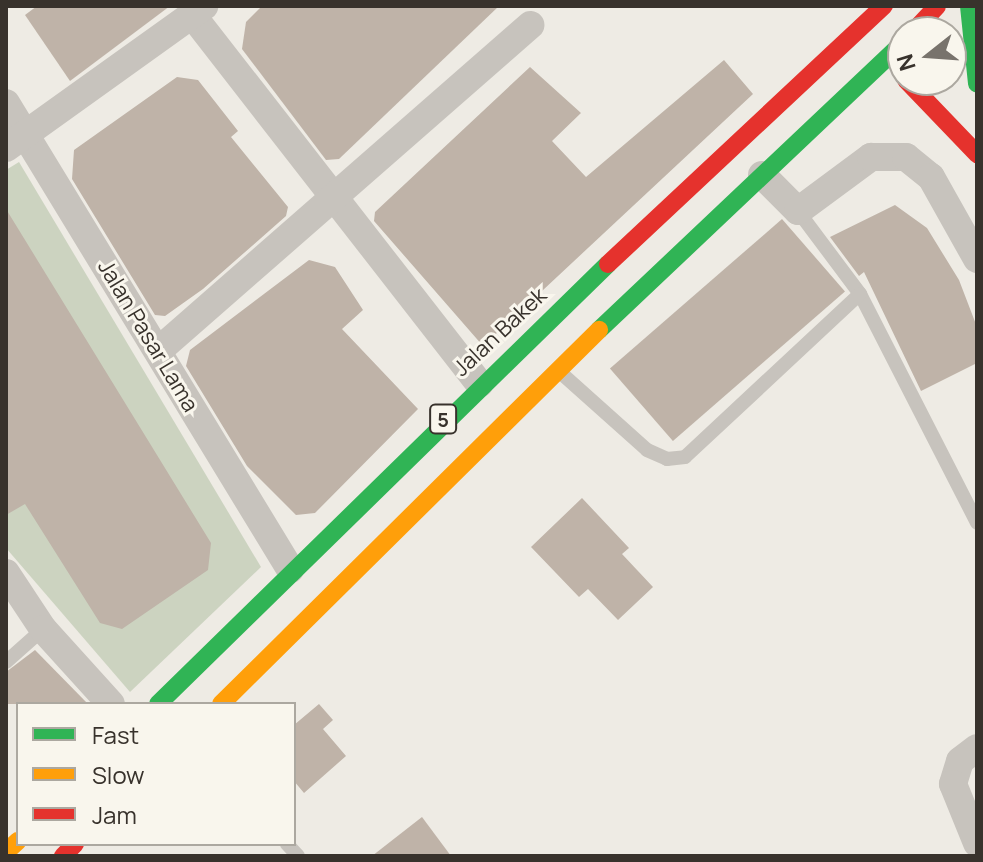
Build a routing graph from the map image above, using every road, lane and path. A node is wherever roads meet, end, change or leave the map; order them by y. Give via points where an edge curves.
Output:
1 (887, 6) edge
2 (969, 6) edge
3 (198, 11) edge
4 (847, 15) dead end
5 (530, 25) dead end
6 (860, 32) junction
7 (887, 61) joint
8 (977, 86) edge
9 (922, 96) edge
10 (6, 103) edge
11 (836, 107) junction
12 (936, 110) junction
13 (15, 142) edge
14 (977, 154) edge
15 (762, 175) junction
16 (338, 199) junction
17 (798, 211) junction
18 (977, 259) edge
19 (860, 294) junction
20 (158, 351) junction
21 (557, 369) junction
22 (479, 384) junction
23 (977, 523) edge
24 (290, 569) junction
25 (6, 573) edge
26 (43, 629) junction
27 (6, 662) edge
28 (109, 702) edge
29 (160, 702) edge
30 (223, 702) edge
31 (977, 748) edge
32 (977, 843) edge

1 - 6 main road, Jalan Bakek / 5
2 - 8 main road
3 - 13 street
3 - 16 street
4 - 6 main road
5 - 16 street
6 - 7 main road
6 - 22 main road, Jalan Bakek / 5
7 - 11 main road, 5
9 - 12 main road
10 - 13 street, Jalan Pasar Lama
11 - 12 main road via 886,99
11 - 15 main road, 5
12 - 14 main road
13 - 20 street, Jalan Pasar Lama
15 - 17 street
15 - 21 main road, 5
16 - 20 street
16 - 22 street
17 - 18 street via 871,157 906,157 931,177
17 - 19 lane
19 - 21 lane via 685,457 667,459 647,450
19 - 23 lane
20 - 24 street, Jalan Pasar Lama
21 - 30 main road, 5
22 - 24 main road, Jalan Bakek / 5
24 - 29 main road, Jalan Bakek / 5
25 - 26 street
26 - 27 lane
26 - 28 street
31 - 32 street via 960,761 953,784

